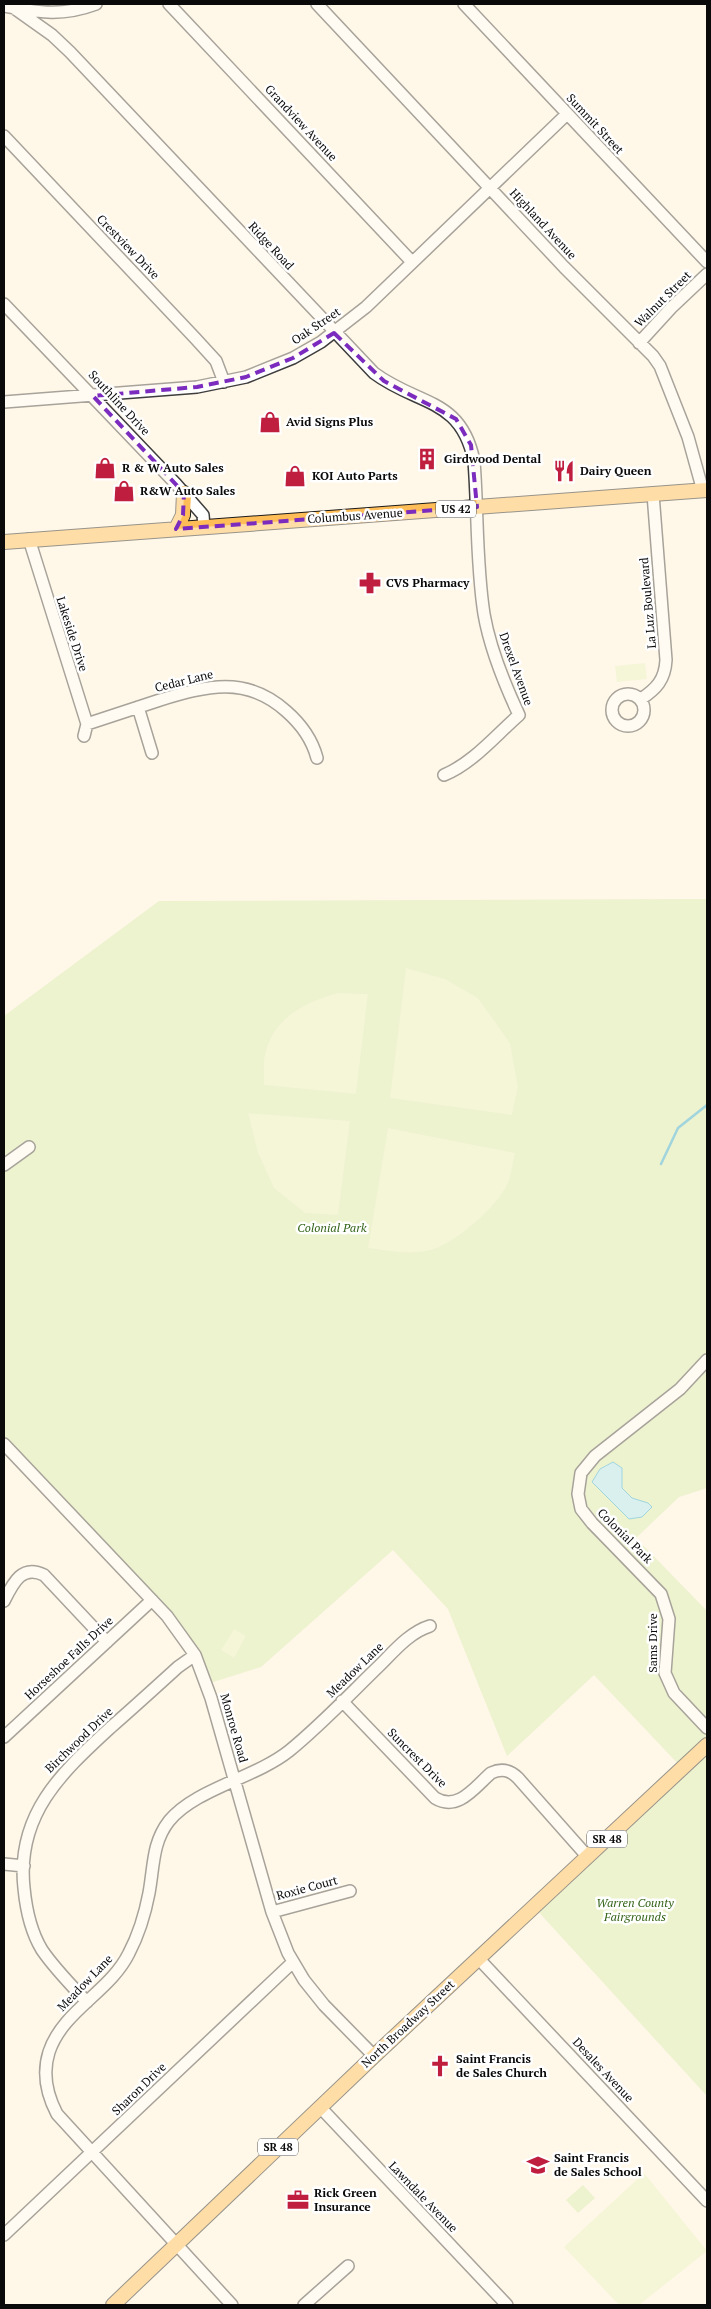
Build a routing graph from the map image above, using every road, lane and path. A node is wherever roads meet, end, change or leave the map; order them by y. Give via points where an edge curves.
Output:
1 (96, 4) edge
2 (169, 4) edge
3 (317, 4) edge
4 (464, 4) edge
5 (9, 7) edge
6 (567, 114) junction
7 (4, 136) edge
8 (491, 188) junction
9 (412, 262) junction
10 (707, 262) edge
11 (707, 274) edge
12 (4, 304) edge
13 (334, 333) junction
14 (639, 343) junction
15 (224, 382) junction
16 (93, 396) junction
17 (4, 402) edge
18 (705, 490) edge
19 (184, 493) junction
20 (653, 494) junction
21 (478, 507) junction
22 (204, 527) junction
23 (176, 529) junction
24 (29, 540) junction
25 (4, 542) edge
26 (641, 700) dead end
27 (138, 707) junction
28 (87, 724) junction
29 (84, 736) dead end
30 (152, 753) dead end
31 (317, 758) dead end
32 (444, 775) dead end
33 (29, 1147) dead end
34 (4, 1165) edge
35 (707, 1360) edge
36 (4, 1444) edge
37 (152, 1600) junction
38 (4, 1601) edge
39 (666, 1603) joint
40 (430, 1626) dead end
41 (107, 1642) junction
42 (195, 1655) junction
43 (342, 1701) junction
44 (707, 1728) edge
45 (5, 1734) edge
46 (707, 1745) edge
47 (235, 1782) junction
48 (587, 1856) junction
49 (4, 1864) edge
50 (24, 1866) junction
51 (350, 1891) dead end
52 (272, 1912) junction
53 (478, 1958) junction
54 (293, 1962) junction
55 (87, 2002) junction
56 (374, 2056) junction
57 (320, 2108) junction
58 (91, 2154) junction
59 (707, 2201) edge
60 (4, 2235) edge
61 (176, 2244) junction
62 (348, 2266) dead end
63 (112, 2305) edge
64 (232, 2305) edge
65 (304, 2305) edge
66 (507, 2305) edge

1 - 5 street via 58,14
2 - 9 street, Grandview Avenue
3 - 8 street, Highland Avenue
4 - 6 street, Summit Street
5 - 13 street, Ridge Road via 52,35 70,52
6 - 8 street, Oak Street
6 - 10 street, Summit Street
7 - 15 street, Crestview Drive via 196,338 216,361
8 - 9 street, Oak Street
8 - 14 street, Highland Avenue
9 - 13 street, Oak Street
11 - 14 street, Walnut Street
12 - 16 street, Southline Drive
13 - 15 street, Oak Street via 272,367
13 - 21 street, Ridge Road via 384,381 447,411 456,419 471,445
14 - 18 street, Highland Avenue via 660,366
15 - 16 street, Oak Street
16 - 17 street, Oak Street
16 - 19 street, Southline Drive
18 - 20 main road, Columbus Avenue / US 42
19 - 22 street, Southline Drive via 203,515
19 - 23 main road via 183,515
20 - 21 main road, Columbus Avenue / US 42
20 - 26 street, La Luz Boulevard via 666,667 658,685
21 - 22 main road, Columbus Avenue / US 42
21 - 32 street, Drexel Avenue via 478,557 484,616 492,648 519,715 472,758
22 - 23 main road, Columbus Avenue / US 42
23 - 24 main road, Columbus Avenue / US 42
24 - 25 main road, Columbus Avenue / US 42
24 - 28 street, Lakeside Drive
27 - 28 street, Cedar Lane
27 - 30 street
27 - 31 street, Cedar Lane via 206,687 231,686 256,692 293,717 309,737
28 - 29 street
33 - 34 street
35 - 39 street, Colonial Park via 680,1389 596,1456 581,1473 578,1494 581,1509 653,1584
36 - 37 street, Monroe Road
37 - 41 street, Horseshoe Falls Drive
37 - 42 street, Monroe Road via 183,1635
38 - 41 street via 19,1577 35,1570 44,1575
39 - 44 street, Sams Drive via 669,1618 665,1673 674,1693
40 - 43 street, Meadow Lane via 419,1630 399,1646
41 - 45 street, Horseshoe Falls Drive
42 - 47 street, Monroe Road
42 - 50 street, Birchwood Drive via 86,1750 51,1787 33,1820
43 - 47 street, Meadow Lane via 289,1750
43 - 48 street, Suncrest Drive via 435,1798 446,1803 458,1801 497,1770 509,1771
46 - 48 main road, North Broadway Street / SR 48
47 - 52 street, Monroe Road
47 - 55 street, Meadow Lane via 184,1807 163,1830 154,1853 138,1934 116,1973
48 - 53 main road, North Broadway Street / SR 48
49 - 50 street
50 - 55 street, Birchwood Drive via 25,1901 36,1937 52,1964
51 - 52 street, Roxie Court
52 - 54 street, Monroe Road
53 - 56 main road, North Broadway Street / SR 48
53 - 59 street, Desales Avenue
54 - 56 street, Monroe Road via 324,2005
54 - 58 street, Sharon Drive
55 - 58 street, Meadow Lane via 62,2027 53,2043 46,2079 51,2104
56 - 57 main road, North Broadway Street / SR 48
57 - 61 main road, North Broadway Street / SR 48
57 - 66 street, Lawndale Avenue
58 - 60 street, Sharon Drive
58 - 61 street, Meadow Lane
61 - 63 main road, North Broadway Street / SR 48
61 - 64 street, Meadow Lane
62 - 65 street

